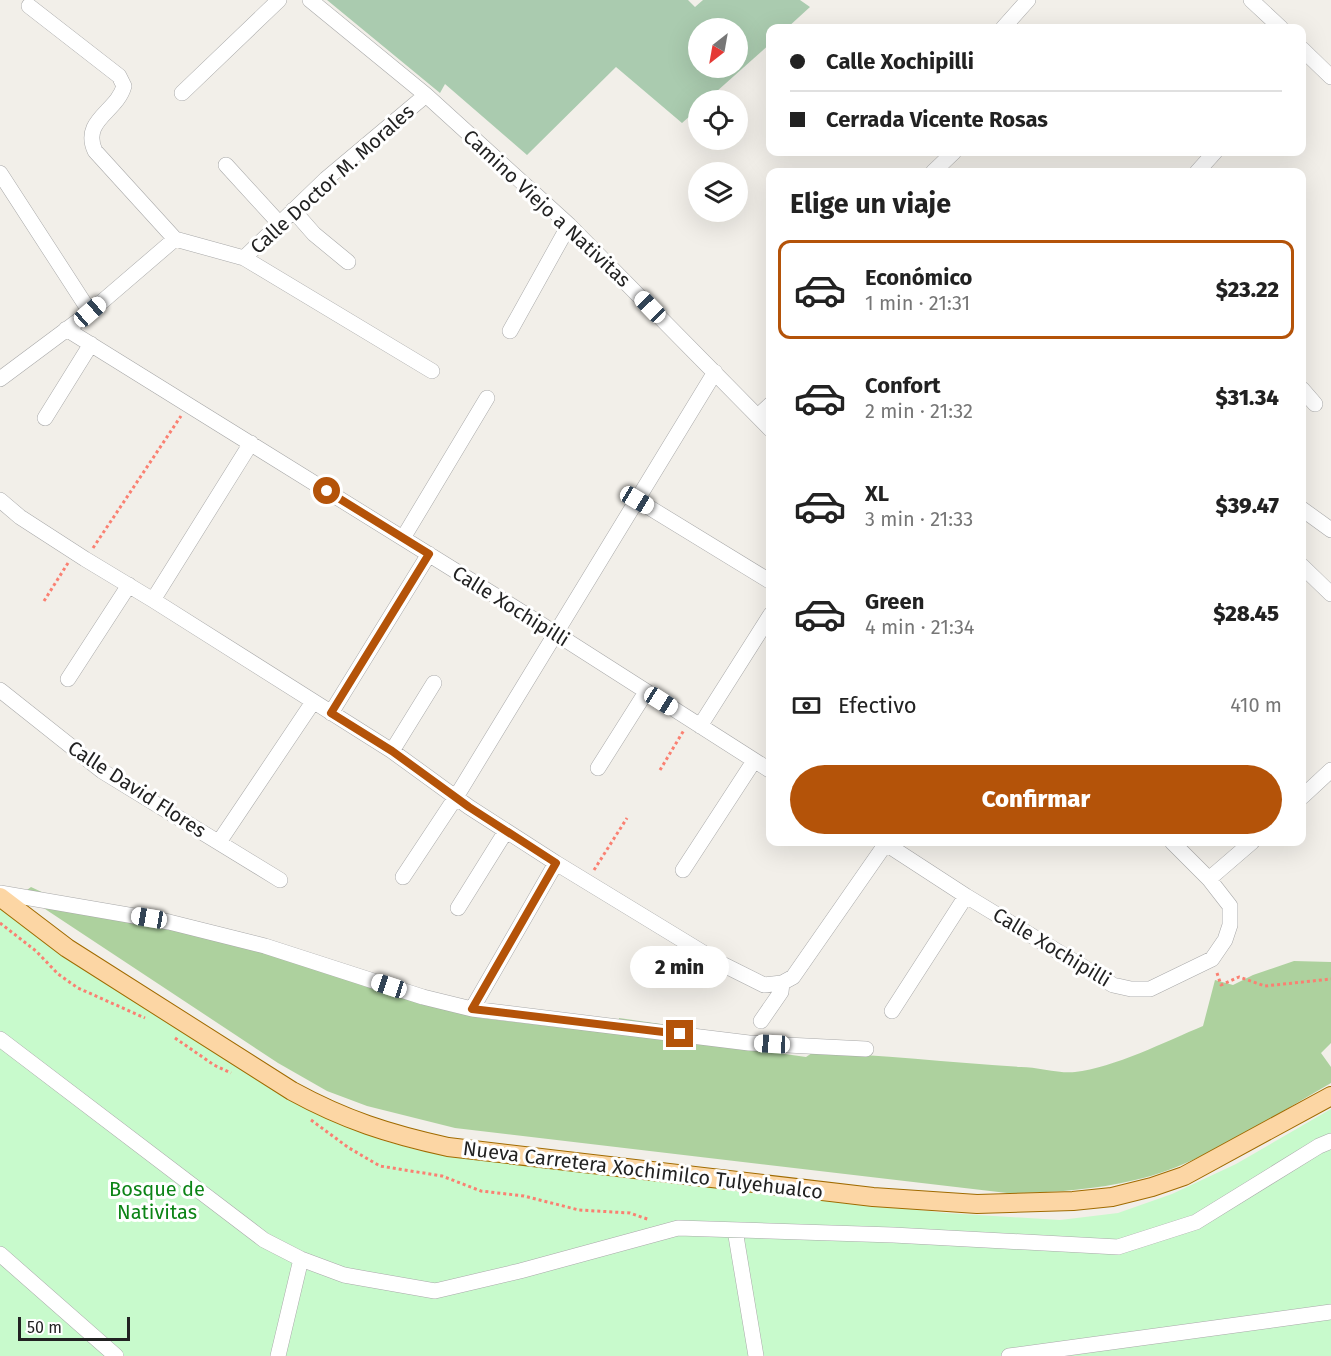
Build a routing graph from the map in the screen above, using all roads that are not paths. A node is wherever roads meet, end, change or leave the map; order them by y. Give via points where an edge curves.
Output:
1 (279, 0) edge
2 (310, 0) edge
3 (1028, 0) edge
4 (1251, 0) edge
5 (29, 6) dead end
6 (1007, 24) edge
7 (1277, 24) edge
8 (1306, 53) edge
9 (1331, 76) edge
10 (182, 93) dead end
11 (426, 95) junction
12 (1211, 156) edge
13 (226, 165) dead end
14 (1201, 168) edge
15 (0, 173) edge
16 (294, 210) junction
17 (279, 223) junction
18 (569, 225) junction
19 (175, 239) junction
20 (244, 258) junction
21 (348, 262) dead end
22 (90, 312) junction
23 (66, 330) junction
24 (510, 331) dead end
25 (91, 344) junction
26 (432, 372) dead end
27 (715, 372) junction
28 (0, 379) edge
29 (1306, 394) edge
30 (487, 398) dead end
31 (1315, 404) dead end
32 (766, 409) edge
33 (758, 416) junction
34 (45, 418) dead end
35 (766, 425) edge
36 (251, 443) junction
37 (0, 500) edge
38 (637, 500) junction
39 (1306, 512) edge
40 (1331, 530) edge
41 (403, 538) junction
42 (429, 554) junction
43 (1306, 570) edge
44 (766, 579) edge
45 (129, 585) junction
46 (1331, 594) edge
47 (153, 600) junction
48 (766, 621) edge
49 (555, 633) junction
50 (68, 678) dead end
51 (434, 683) dead end
52 (0, 690) edge
53 (646, 692) junction
54 (313, 702) junction
55 (331, 713) junction
56 (695, 723) junction
57 (392, 751) junction
58 (754, 761) junction
59 (598, 768) dead end
60 (766, 768) edge
61 (1331, 770) edge
62 (1306, 793) edge
63 (456, 797) junction
64 (506, 831) junction
65 (219, 842) junction
66 (882, 846) edge
67 (891, 846) edge
68 (1176, 846) edge
69 (1247, 846) edge
70 (556, 863) junction
71 (683, 870) dead end
72 (403, 877) dead end
73 (1209, 879) junction
74 (280, 880) dead end
75 (0, 895) edge
76 (966, 896) junction
77 (458, 908) dead end
78 (782, 983) junction
79 (472, 1009) junction
80 (892, 1011) dead end
81 (761, 1021) dead end
82 (0, 1039) edge
83 (866, 1050) dead end
84 (1331, 1096) edge
85 (1331, 1141) edge
86 (735, 1230) junction
87 (0, 1254) edge
88 (302, 1259) junction
89 (1331, 1312) edge
90 (116, 1356) edge
91 (278, 1356) edge
92 (756, 1356) edge
93 (1009, 1356) edge

1 - 10 street
2 - 11 street, Camino Viejo a Nativitas
3 - 6 street
4 - 7 street
5 - 19 street via 119,76 124,86 122,94 93,127 90,140 95,151
8 - 9 street
11 - 16 street, Calle Doctor M. Morales
11 - 18 street, Camino Viejo a Nativitas
12 - 14 street
13 - 17 street
15 - 22 street
16 - 17 street, Calle Doctor M. Morales
16 - 21 street via 314,234
17 - 20 street, Calle Doctor M. Morales
18 - 24 street
18 - 27 street, Camino Viejo a Nativitas
19 - 20 street, Calle Doctor M. Morales
19 - 22 street
20 - 26 street
22 - 23 street
23 - 25 street, Calle Xochipilli
23 - 28 street
25 - 34 street
25 - 36 street, Calle Xochipilli
27 - 33 street, Camino Viejo a Nativitas
27 - 38 street
29 - 31 street
30 - 41 street
32 - 33 street
33 - 35 street, Camino Viejo a Nativitas
36 - 41 street, Calle Xochipilli
36 - 47 street
37 - 45 street via 20,517
38 - 44 street
38 - 49 street
39 - 40 street
41 - 42 street, Calle Xochipilli
42 - 49 street, Calle Xochipilli
42 - 55 street
43 - 46 street
45 - 47 street
45 - 50 street
47 - 54 street
48 - 56 street
49 - 53 street, Calle Xochipilli
49 - 63 street
51 - 57 street
52 - 65 street, Calle David Flores via 102,771
53 - 56 street, Calle Xochipilli
53 - 59 street
54 - 55 street
54 - 65 street
55 - 57 street
56 - 58 street, Calle Xochipilli
57 - 63 street
58 - 60 street, Calle Xochipilli
58 - 71 street
61 - 62 street
63 - 64 street
63 - 72 street
64 - 70 street
64 - 77 street
65 - 74 street, Calle David Flores
66 - 78 street via 793,977
67 - 76 street, Calle Xochipilli
68 - 73 street
69 - 73 street
70 - 78 street via 720,963 764,985
70 - 79 street
73 - 76 street, Calle Xochipilli via 1230,906 1225,940 1212,959 1150,989 1113,985
75 - 79 street via 180,924
75 - 84 main road, Nueva Carretera Xochimilco Tulyehualco via 67,948 324,1109 406,1138 448,1147 873,1197 977,1204 1073,1201 1112,1197 1184,1176
76 - 80 street
78 - 81 street
79 - 83 street via 749,1043
82 - 88 street via 264,1240
85 - 86 street via 1196,1222 1118,1247
86 - 88 street via 678,1228 435,1291 344,1275
86 - 92 street
87 - 90 street
88 - 91 street
89 - 93 street

